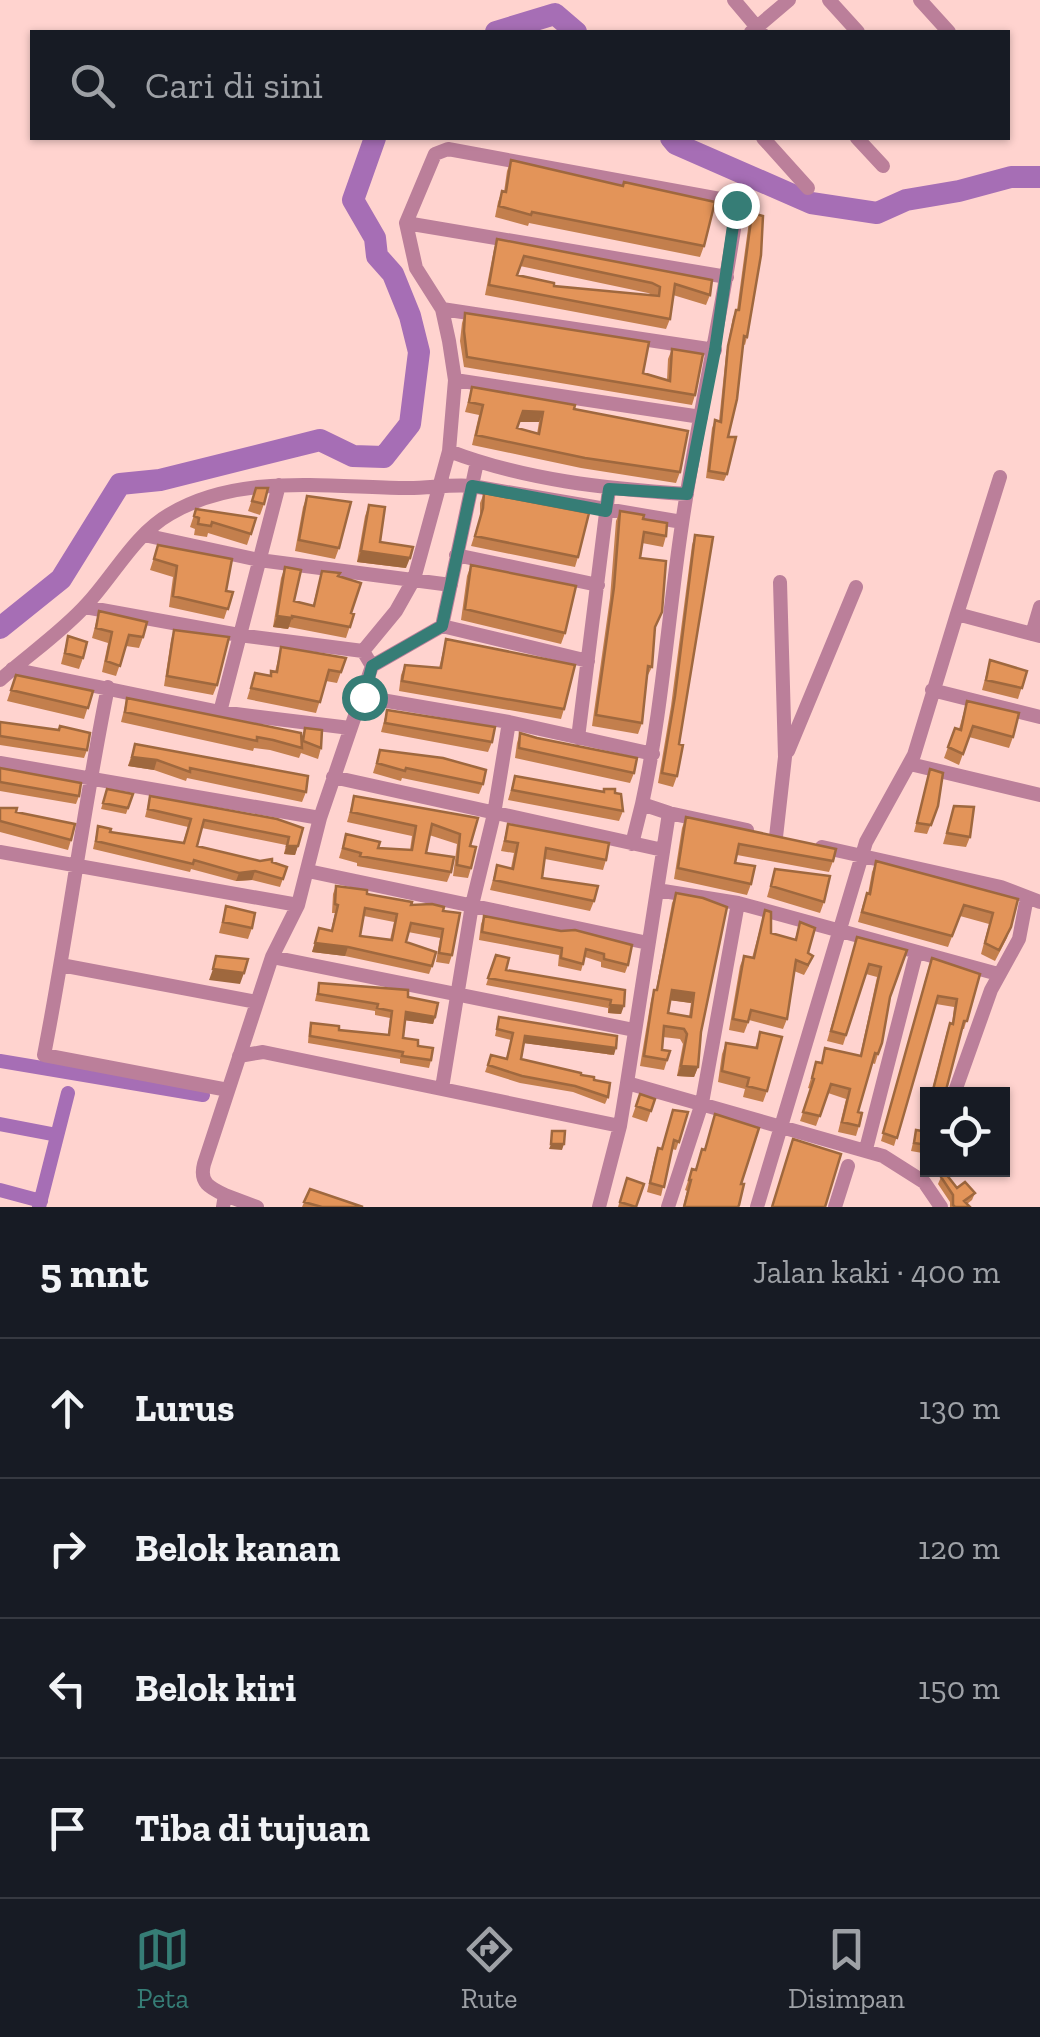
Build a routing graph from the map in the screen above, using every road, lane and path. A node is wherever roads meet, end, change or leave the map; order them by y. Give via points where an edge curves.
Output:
1 (734, 0) edge
2 (788, 0) edge
3 (829, 0) edge
4 (920, 0) edge
5 (755, 30) edge
6 (757, 30) edge
7 (856, 30) edge
8 (947, 30) edge
9 (765, 140) edge
10 (859, 140) edge
11 (883, 166) dead end
12 (808, 188) dead end
13 (406, 223) junction
14 (727, 277) junction
15 (442, 309) junction
16 (715, 350) junction
17 (455, 380) junction
18 (702, 418) junction
19 (449, 451) junction
20 (476, 462) junction
21 (1000, 478) dead end
22 (440, 484) junction
23 (279, 485) junction
24 (472, 486) junction
25 (609, 489) junction
26 (687, 494) junction
27 (606, 511) junction
28 (682, 522) junction
29 (144, 535) junction
30 (456, 555) junction
31 (259, 560) junction
32 (414, 579) junction
33 (780, 582) dead end
34 (452, 585) junction
35 (598, 585) junction
36 (856, 587) dead end
37 (85, 606) junction
38 (1040, 606) edge
39 (956, 614) junction
40 (442, 626) junction
41 (239, 635) junction
42 (1036, 635) edge
43 (363, 651) junction
44 (588, 661) junction
45 (372, 666) junction
46 (12, 669) junction
47 (0, 680) edge
48 (108, 688) junction
49 (932, 690) junction
50 (364, 697) junction
51 (220, 712) junction
52 (1040, 717) edge
53 (510, 722) junction
54 (350, 728) junction
55 (578, 738) junction
56 (653, 754) junction
57 (786, 757) junction
58 (0, 763) edge
59 (910, 764) junction
60 (89, 777) junction
61 (333, 777) junction
62 (1040, 795) edge
63 (642, 804) junction
64 (669, 812) junction
65 (494, 814) junction
66 (320, 818) junction
67 (776, 837) junction
68 (793, 840) edge
69 (632, 844) junction
70 (810, 844) edge
71 (664, 850) junction
72 (0, 852) edge
73 (862, 856) junction
74 (74, 866) junction
75 (308, 871) junction
76 (657, 890) junction
77 (1034, 900) edge
78 (738, 904) junction
79 (298, 905) junction
80 (472, 905) junction
81 (840, 933) junction
82 (648, 942) junction
83 (916, 954) junction
84 (272, 957) junction
85 (61, 965) junction
86 (998, 974) junction
87 (458, 996) junction
88 (257, 1002) junction
89 (248, 1028) junction
90 (634, 1030) junction
91 (263, 1052) junction
92 (238, 1056) junction
93 (627, 1084) junction
94 (957, 1087) edge
95 (442, 1088) junction
96 (228, 1090) junction
97 (702, 1103) junction
98 (620, 1126) junction
99 (782, 1126) junction
100 (866, 1150) junction
101 (848, 1166) dead end
102 (920, 1173) edge
103 (926, 1177) edge
104 (224, 1201) edge
105 (257, 1207) edge
106 (598, 1207) edge
107 (668, 1207) edge
108 (756, 1207) edge
109 (836, 1207) edge
110 (941, 1207) edge

1 - 5 street
2 - 6 street
3 - 7 street
4 - 8 street
9 - 12 street
10 - 11 street
13 - 14 street
13 - 14 street via 431,161 448,149 731,201 736,216
13 - 15 street via 416,268
14 - 16 street
15 - 16 street
15 - 17 street
16 - 18 street
17 - 18 street
17 - 19 street
18 - 26 street
19 - 20 street
19 - 22 street
20 - 24 street
20 - 25 street
21 - 39 street
22 - 23 street
22 - 24 street
22 - 32 street
23 - 29 street via 196,501
23 - 31 street
24 - 27 street
24 - 30 street
25 - 26 street
25 - 27 street
26 - 28 street
27 - 28 street
27 - 35 street
28 - 56 street
29 - 31 street
29 - 37 street
30 - 34 street
30 - 35 street
31 - 32 street
31 - 41 street
32 - 34 street
32 - 43 street
33 - 57 street
34 - 40 street
35 - 44 street
36 - 57 street
37 - 41 street
37 - 46 street
38 - 42 street
39 - 42 street
39 - 49 street
40 - 44 street
40 - 45 street
41 - 43 street
41 - 51 street
43 - 45 street
44 - 55 street
45 - 50 street
46 - 47 street
46 - 48 street
48 - 51 street
48 - 60 street
49 - 52 street
49 - 59 street
50 - 53 street
50 - 54 street
51 - 54 street
53 - 55 street
53 - 65 street
54 - 61 street
55 - 56 street
56 - 63 street
57 - 67 street
58 - 60 street
59 - 62 street
59 - 73 street
60 - 66 street
60 - 74 street
61 - 65 street
61 - 66 street
63 - 64 street
63 - 69 street
64 - 67 street
64 - 71 street
65 - 69 street
65 - 80 street
66 - 75 street
67 - 68 street
69 - 71 street
70 - 73 street
71 - 76 street
72 - 74 street
73 - 77 street
73 - 81 street
74 - 79 street
74 - 85 street
75 - 79 street
75 - 80 street
76 - 78 street
76 - 82 street
77 - 86 street
78 - 81 street
78 - 97 street
79 - 84 street
80 - 82 street
80 - 87 street
81 - 83 street
81 - 99 street
82 - 90 street
83 - 86 street
83 - 100 street
84 - 87 street
84 - 88 street
85 - 88 street
85 - 96 street via 44,1054
86 - 94 street
87 - 90 street
87 - 95 street
88 - 89 street
89 - 91 street
89 - 92 street
90 - 93 street
91 - 92 street
91 - 95 street
92 - 96 street
93 - 97 street
93 - 98 street
95 - 98 street
96 - 104 street via 202,1172
97 - 99 street
97 - 107 street
98 - 106 street
99 - 100 street
99 - 108 street
100 - 102 street
101 - 109 street
103 - 110 street
104 - 105 street

